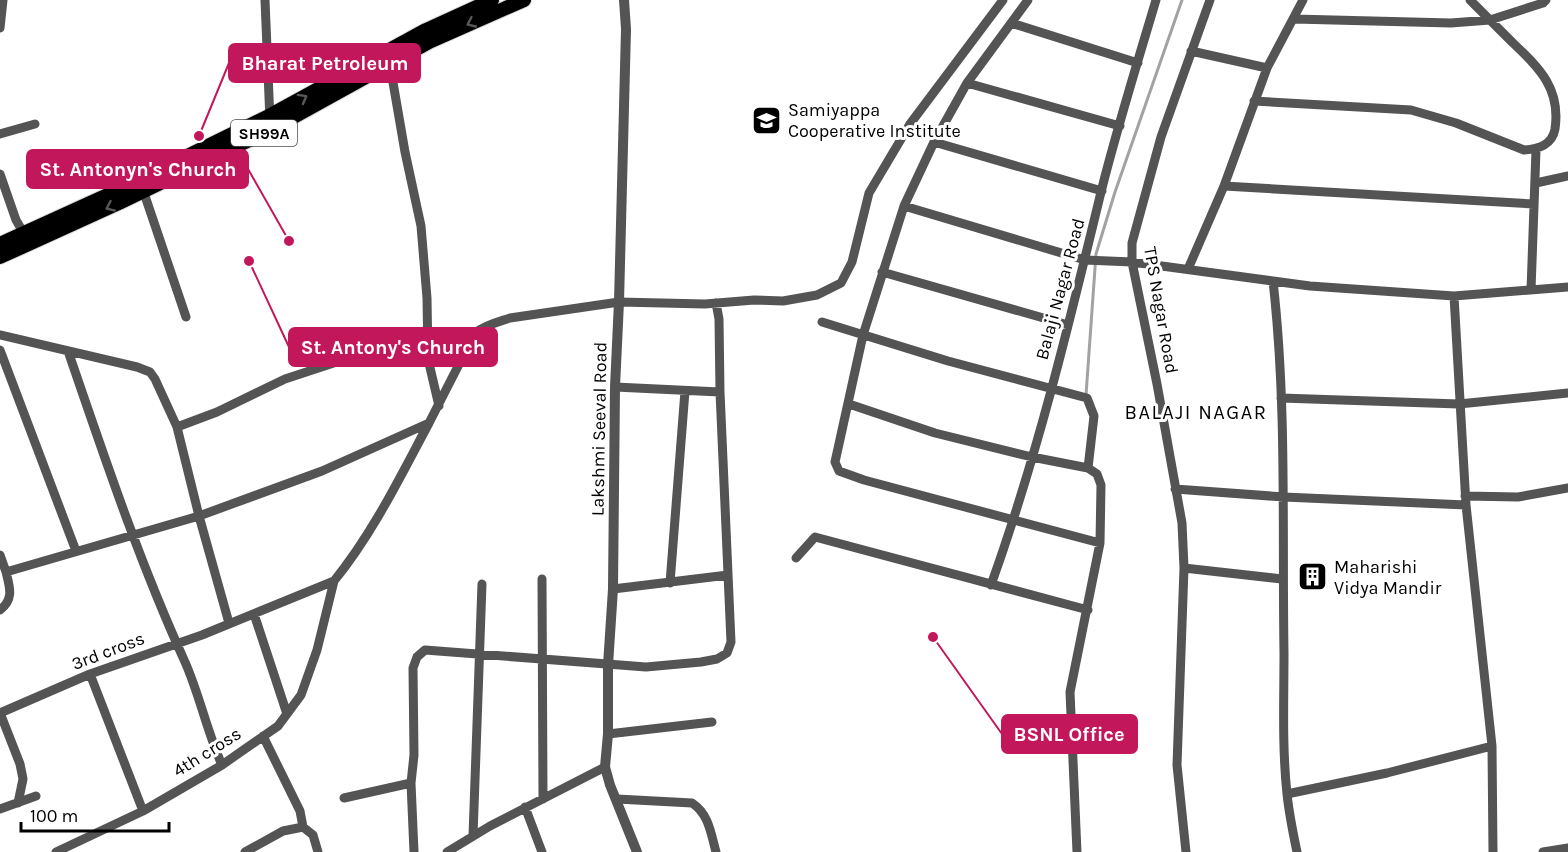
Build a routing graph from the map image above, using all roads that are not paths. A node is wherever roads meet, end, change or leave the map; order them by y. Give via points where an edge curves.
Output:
1 (265, 0) edge
2 (492, 0) edge
3 (525, 0) edge
4 (624, 0) edge
5 (1003, 0) edge
6 (1028, 0) edge
7 (1156, 0) edge
8 (1210, 0) edge
9 (1304, 0) edge
10 (1470, 0) edge
11 (1546, 0) edge
12 (3, 1) edge
13 (509, 2) edge
14 (1294, 19) junction
15 (1490, 20) junction
16 (1011, 23) junction
17 (0, 28) edge
18 (1191, 51) junction
19 (1138, 63) junction
20 (390, 65) junction
21 (1267, 68) junction
22 (967, 83) junction
23 (1254, 101) junction
24 (271, 123) junction
25 (35, 124) dead end
26 (1120, 126) junction
27 (0, 134) edge
28 (934, 142) junction
29 (1536, 150) junction
30 (0, 174) edge
31 (1568, 176) edge
32 (1536, 183) junction
33 (1224, 186) junction
34 (143, 190) junction
35 (1102, 192) junction
36 (1534, 204) junction
37 (904, 206) junction
38 (23, 232) junction
39 (0, 244) edge
40 (0, 257) edge
41 (1088, 260) junction
42 (1132, 262) junction
43 (1188, 269) junction
44 (882, 272) junction
45 (1273, 281) junction
46 (1568, 287) edge
47 (1531, 290) junction
48 (1454, 296) junction
49 (619, 302) junction
50 (716, 303) junction
51 (186, 317) dead end
52 (822, 322) dead end
53 (1068, 325) junction
54 (475, 333) junction
55 (0, 335) edge
56 (863, 336) junction
57 (428, 339) junction
58 (0, 350) edge
59 (68, 351) junction
60 (615, 387) junction
61 (1051, 388) junction
62 (685, 391) junction
63 (720, 392) junction
64 (1568, 393) edge
65 (1281, 398) junction
66 (849, 404) junction
67 (1459, 404) junction
68 (438, 406) junction
69 (429, 423) junction
70 (177, 427) junction
71 (1032, 457) junction
72 (1088, 468) junction
73 (1568, 488) edge
74 (1175, 489) junction
75 (1284, 497) junction
76 (1465, 500) junction
77 (199, 516) junction
78 (1014, 521) junction
79 (132, 535) junction
80 (1100, 543) junction
81 (76, 551) junction
82 (0, 555) edge
83 (796, 558) dead end
84 (1184, 568) junction
85 (6, 572) junction
86 (728, 574) junction
87 (542, 579) dead end
88 (1282, 579) junction
89 (334, 581) junction
90 (670, 583) junction
91 (482, 584) dead end
92 (991, 585) junction
93 (613, 589) junction
94 (0, 610) edge
95 (1088, 610) junction
96 (254, 614) junction
97 (229, 623) junction
98 (175, 643) junction
99 (478, 654) junction
100 (542, 658) junction
101 (608, 665) junction
102 (90, 674) junction
103 (0, 713) edge
104 (287, 714) junction
105 (712, 722) dead end
106 (608, 734) junction
107 (263, 736) junction
108 (1492, 746) junction
109 (222, 765) junction
110 (605, 767) junction
111 (411, 783) junction
112 (1287, 794) junction
113 (36, 796) dead end
114 (344, 798) dead end
115 (543, 799) junction
116 (617, 799) junction
117 (18, 803) junction
118 (525, 807) junction
119 (0, 809) edge
120 (143, 811) junction
121 (303, 827) junction
122 (473, 836) junction
123 (1568, 848) edge
124 (56, 852) edge
125 (245, 852) edge
126 (318, 852) edge
127 (414, 852) edge
128 (447, 852) edge
129 (542, 852) edge
130 (637, 852) edge
131 (716, 852) edge
132 (1077, 852) edge
133 (1186, 852) edge
134 (1297, 852) edge
135 (1493, 852) edge
136 (1543, 852) edge

1 - 24 street
24 -> 2 main road, SH99A via 426,30
3 - 13 main road, SH99A
4 - 49 street, Lakshmi Seeval Road
5 - 50 street via 910,124 869,192 852,262 841,283 817,295 783,301
6 - 16 street
7 - 19 street, Balaji Nagar Road
8 - 18 street, TPS Nagar Road
9 - 14 street
10 - 15 street
11 - 15 street
12 - 17 street
13 -> 20 main road, SH99A
14 - 15 street via 1451,23
14 - 21 street
15 - 29 street via 1541,71 1552,91 1556,110 1554,131 1549,143
16 - 19 street
16 - 22 street
18 - 21 street
18 - 42 street, TPS Nagar Road via 1155,158 1132,243
19 - 26 street, Balaji Nagar Road
20 - 24 main road, SH99A
20 - 57 street via 421,226
21 - 23 street
22 - 26 street
22 - 28 street
23 - 29 street via 1411,111 1456,123 1524,150
23 - 33 street
24 - 34 main road, SH99A
24 - 38 main road, SH99A
25 - 27 street
26 - 35 street, Balaji Nagar Road
28 - 35 street
28 - 37 street
29 - 32 street
30 - 38 street
31 - 32 street
32 - 36 street
33 - 36 street
33 - 43 street
34 -> 40 main road, SH99A
34 - 51 street
35 - 41 street, Balaji Nagar Road
36 - 47 street
37 - 41 street
37 - 44 street
38 - 39 main road, SH99A
41 - 42 street
41 - 53 street, Balaji Nagar Road
42 - 43 street
42 - 74 street, TPS Nagar Road
43 - 45 street
44 - 53 street
44 - 56 street
45 - 48 street
45 - 65 street
46 - 47 street
47 - 48 street
48 - 67 street
49 - 50 street
49 - 54 street via 510,318
49 - 60 street, Lakshmi Seeval Road
50 - 63 street
52 - 56 street
53 - 61 street, Balaji Nagar Road
54 - 57 street
54 - 68 street
55 - 59 street
56 - 61 street
56 - 66 street
57 - 68 street
57 - 70 street via 361,354 285,379
58 - 81 street
59 - 70 street via 150,372
59 - 79 street
60 - 62 street
60 - 93 street, Lakshmi Seeval Road
61 - 71 street, Balaji Nagar Road
61 - 72 street via 1086,398 1094,416
62 - 63 street
62 - 90 street
63 - 86 street
64 - 67 street
65 - 67 street
65 - 75 street
66 - 71 street via 935,433
66 - 78 street via 835,455 839,471
67 - 76 street
68 - 69 street
69 - 77 street via 322,471
69 - 89 street via 385,506
70 - 77 street
71 - 72 street
71 - 78 street, Balaji Nagar Road
72 - 80 street via 1097,474 1101,485
73 - 76 street via 1518,497
74 - 75 street
74 - 84 street, TPS Nagar Road via 1182,523
75 - 76 street
75 - 88 street
76 - 108 street
77 - 79 street
77 - 97 street
78 - 80 street
78 - 92 street, Balaji Nagar Road
79 - 81 street
79 - 98 street
80 - 95 street
81 - 85 street
82 - 85 street
83 - 92 street via 815,537
84 - 88 street
84 - 133 street, TPS Nagar Road via 1177,765
85 - 94 street via 11,593
86 - 90 street
86 - 101 street via 731,642 727,653 701,662 646,667
87 - 100 street
88 - 112 street
89 - 96 street, 3rd cross
89 - 104 street, 4th cross via 317,650 301,695
90 - 93 street
91 - 99 street
92 - 95 street
93 - 101 street, Lakshmi Seeval Road
95 - 132 street via 1070,692
96 - 97 street, 3rd cross
96 - 104 street
97 - 98 street, 3rd cross
98 - 102 street, 3rd cross
98 - 109 street
99 - 100 street
99 - 111 street via 425,650 417,657 413,668
99 - 122 street
100 - 101 street
100 - 115 street
101 - 106 street, Lakshmi Seeval Road
102 - 103 street, 3rd cross
102 - 120 street
103 - 117 street via 22,772
104 - 107 street, 4th cross
105 - 106 street
106 - 110 street, Lakshmi Seeval Road
107 - 109 street, 4th cross
107 - 121 street via 300,812
108 - 112 street
108 - 135 street
109 - 120 street, 4th cross
110 - 115 street
110 - 116 street, Lakshmi Seeval Road
111 - 114 street
111 - 127 street
112 - 134 street
113 - 117 street
115 - 118 street
116 - 130 street, Lakshmi Seeval Road
116 - 131 street via 692,803 704,814
117 - 119 street
118 - 122 street
118 - 129 street
120 - 124 street, 4th cross
121 - 125 street via 283,831
121 - 126 street via 313,835
122 - 128 street
123 - 136 street

